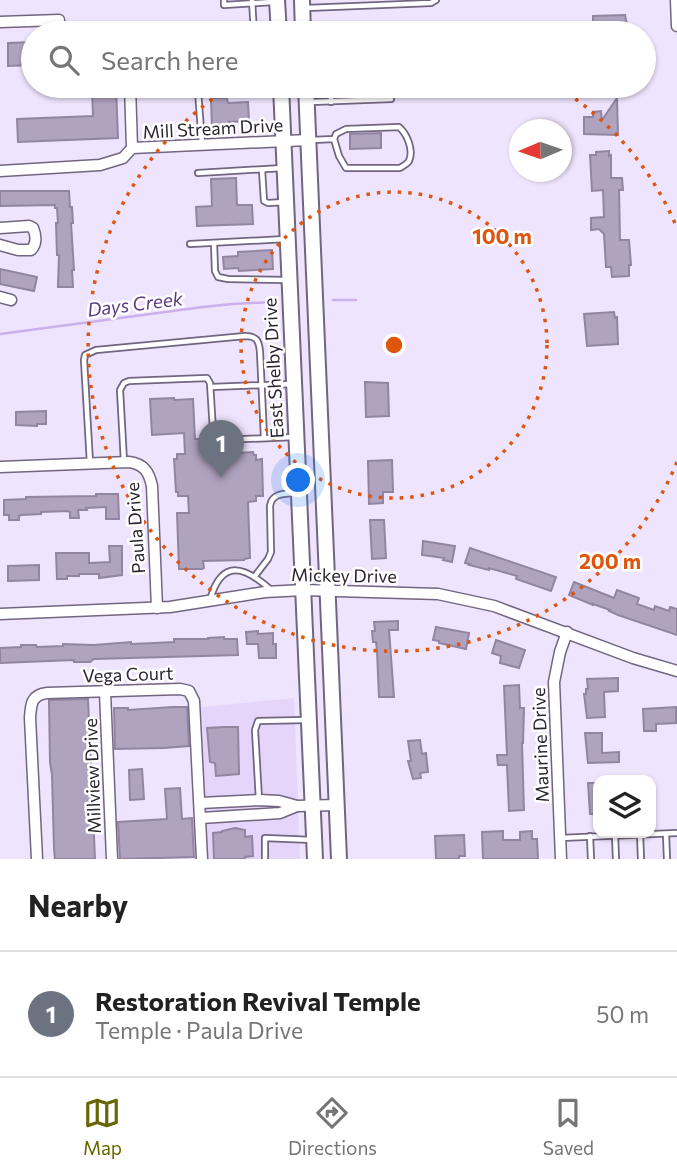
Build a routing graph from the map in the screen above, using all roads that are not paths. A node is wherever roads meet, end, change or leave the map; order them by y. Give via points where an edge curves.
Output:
1 (223, 0) edge
2 (334, 0) edge
3 (342, 0) edge
4 (436, 0) edge
5 (676, 0) edge
6 (277, 1) edge
7 (252, 2) edge
8 (302, 4) edge
9 (334, 7) junction
10 (342, 7) junction
11 (59, 20) dead end
12 (21, 21) edge
13 (30, 21) edge
14 (253, 21) edge
15 (278, 21) edge
16 (0, 22) edge
17 (677, 26) edge
18 (130, 98) edge
19 (199, 98) edge
20 (281, 98) edge
21 (306, 98) edge
22 (331, 98) edge
23 (391, 98) edge
24 (331, 102) junction
25 (306, 103) junction
26 (334, 139) junction
27 (308, 140) junction
28 (283, 141) junction
29 (202, 145) junction
30 (132, 148) junction
31 (284, 168) junction
32 (262, 170) junction
33 (0, 171) edge
34 (198, 173) dead end
35 (286, 202) junction
36 (0, 228) edge
37 (287, 239) junction
38 (214, 243) junction
39 (190, 244) dead end
40 (0, 245) edge
41 (289, 280) junction
42 (294, 384) junction
43 (262, 386) junction
44 (210, 387) junction
45 (264, 438) junction
46 (296, 438) junction
47 (124, 462) junction
48 (90, 463) junction
49 (0, 467) edge
50 (299, 493) junction
51 (255, 576) junction
52 (304, 590) junction
53 (328, 590) junction
54 (273, 592) junction
55 (210, 601) junction
56 (156, 608) junction
57 (0, 614) edge
58 (567, 632) junction
59 (677, 671) edge
60 (105, 692) junction
61 (309, 720) junction
62 (255, 800) junction
63 (200, 803) junction
64 (337, 804) junction
65 (313, 805) junction
66 (297, 806) junction
67 (251, 815) junction
68 (201, 818) junction
69 (677, 833) edge
70 (656, 834) edge
71 (666, 834) junction
72 (590, 836) junction
73 (593, 836) edge
74 (560, 838) junction
75 (615, 838) edge
76 (640, 838) edge
77 (314, 840) junction
78 (37, 859) edge
79 (112, 859) edge
80 (202, 859) edge
81 (265, 859) edge
82 (316, 859) edge
83 (339, 859) edge
84 (561, 859) edge
85 (591, 859) edge
86 (616, 859) edge
87 (641, 859) edge
88 (667, 859) edge

1 - 7 lane via 224,5
2 - 9 lane
3 - 10 lane
4 - 10 lane
5 - 17 street
6 - 7 lane
6 - 15 main road
7 - 14 lane
8 - 9 lane
9 - 10 lane
11 - 13 street
12 - 16 street
18 - 30 street
19 - 29 lane
20 - 28 main road, East Shelby Drive
21 - 25 main road
22 - 24 lane
23 - 24 lane
24 - 25 lane
25 - 27 main road
26 - 26 lane via 346,169 400,168 410,159 408,138 399,127 346,128
26 - 27 lane
27 - 28 street, Mill Stream Drive
27 - 53 main road
28 - 29 street, Mill Stream Drive
28 - 31 main road, East Shelby Drive
29 - 30 street, Mill Stream Drive
30 - 33 street, Mill Stream Drive via 123,158 100,165
31 - 32 lane
31 - 35 main road, East Shelby Drive
32 - 34 lane
32 - 35 lane via 264,201
35 - 37 main road, East Shelby Drive
36 - 40 street via 29,226 36,239 27,251
37 - 38 lane
37 - 41 main road, East Shelby Drive
38 - 39 lane
38 - 41 lane via 218,277
41 - 42 main road, East Shelby Drive
42 - 43 lane
42 - 46 main road, East Shelby Drive
43 - 44 lane
43 - 45 lane
43 - 48 lane via 260,345 251,336 89,352 83,366
44 - 45 lane via 215,438
44 - 47 lane via 205,377 124,383 120,390
45 - 46 lane
46 - 50 main road, East Shelby Drive
47 - 48 street, Paula Drive
47 - 56 street, Paula Drive via 139,464 150,477
48 - 49 street, Paula Drive
50 - 51 lane via 271,499 271,552
50 - 52 main road, East Shelby Drive
51 - 54 lane
51 - 55 lane via 228,572 219,578
52 - 53 street, Mickey Drive
52 - 54 street, Mickey Drive
52 - 61 main road, East Shelby Drive
53 - 58 street, Mickey Drive via 438,594 494,606
53 - 64 main road
54 - 55 street, Mickey Drive
55 - 56 street, Mickey Drive
56 - 57 street, Mickey Drive
58 - 59 street, Mickey Drive
58 - 74 street, Maurine Drive via 554,682
60 - 63 street, Vega Court via 189,691 195,710
60 - 78 street, Vega Court via 47,693 35,698 31,709
60 - 79 street, Millview Drive
61 - 62 lane via 258,721
61 - 65 main road, East Shelby Drive
62 - 63 street
62 - 66 street
62 - 67 street
63 - 68 street
64 - 65 street
64 - 83 main road
65 - 66 street
65 - 77 main road, East Shelby Drive
66 - 67 street via 281,813
67 - 68 street
68 - 80 street
69 - 71 lane
70 - 71 lane
71 - 88 lane
72 - 73 lane
72 - 74 lane
72 - 85 lane
74 - 84 street, Maurine Drive
75 - 86 lane
76 - 87 lane
77 - 81 lane via 265,838
77 - 82 main road, East Shelby Drive

